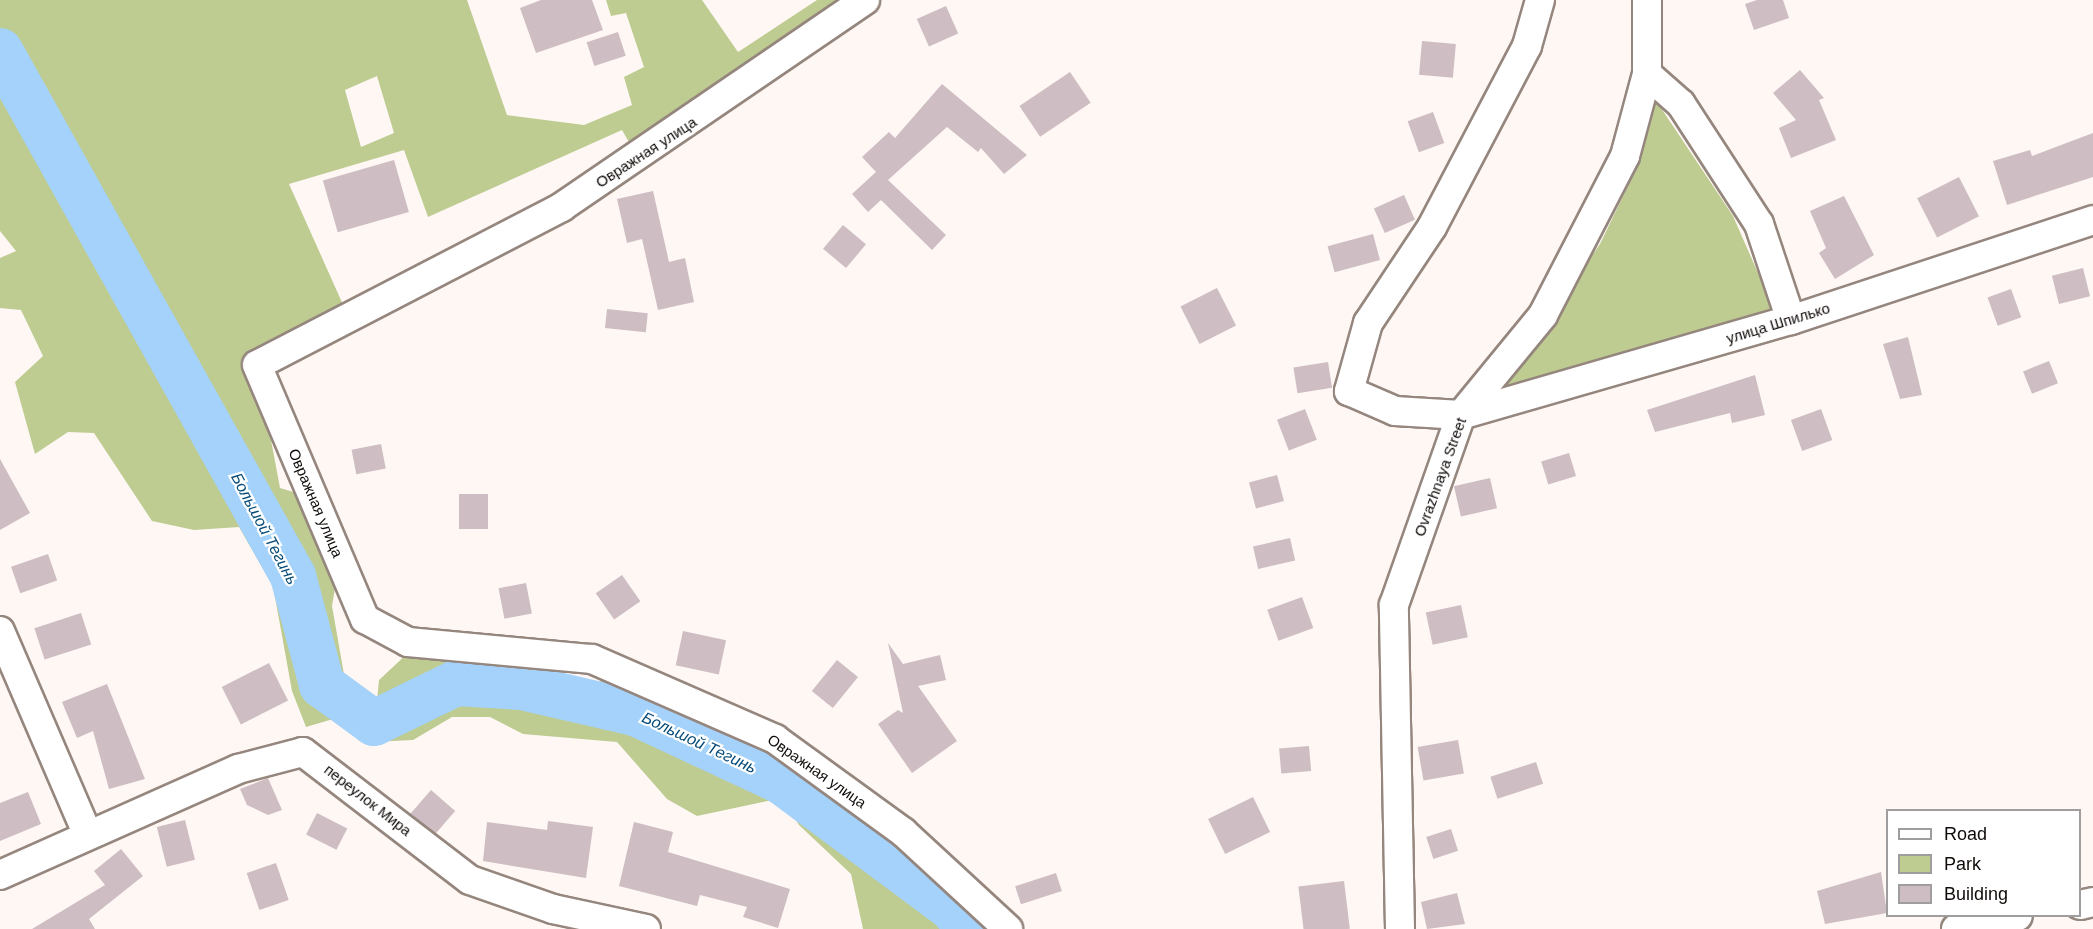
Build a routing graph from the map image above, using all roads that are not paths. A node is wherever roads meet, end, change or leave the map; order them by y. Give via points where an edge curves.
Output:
1 (865, 0) edge
2 (1540, 0) edge
3 (1647, 0) edge
4 (1647, 74) junction
5 (2093, 220) edge
6 (1791, 320) junction
7 (1461, 415) junction
8 (0, 632) edge
9 (88, 835) junction
10 (0, 875) edge
11 (2009, 917) edge
12 (557, 919) edge
13 (646, 929) edge
14 (1008, 929) edge
15 (1400, 929) edge
16 (1956, 929) edge

1 - 14 street, Овражная улица via 562,207 257,365 365,619 408,642 592,659 775,739 903,832
2 - 7 street, улица Шпилько via 1527,46 1432,227 1368,323 1349,391 1395,411
3 - 4 street, Ovrazhnaya Street
4 - 6 street via 1681,104 1759,224
4 - 7 street, Ovrazhnaya Street via 1625,156 1543,315
5 - 6 street, улица Шпилько
6 - 7 street, улица Шпилько
7 - 15 street, Ovrazhnaya Street via 1394,605
8 - 9 street
9 - 10 street, переулок Мира
9 - 12 street, переулок Мира via 238,769 303,752 470,880
11 - 16 street
12 - 13 street, переулок Мира

